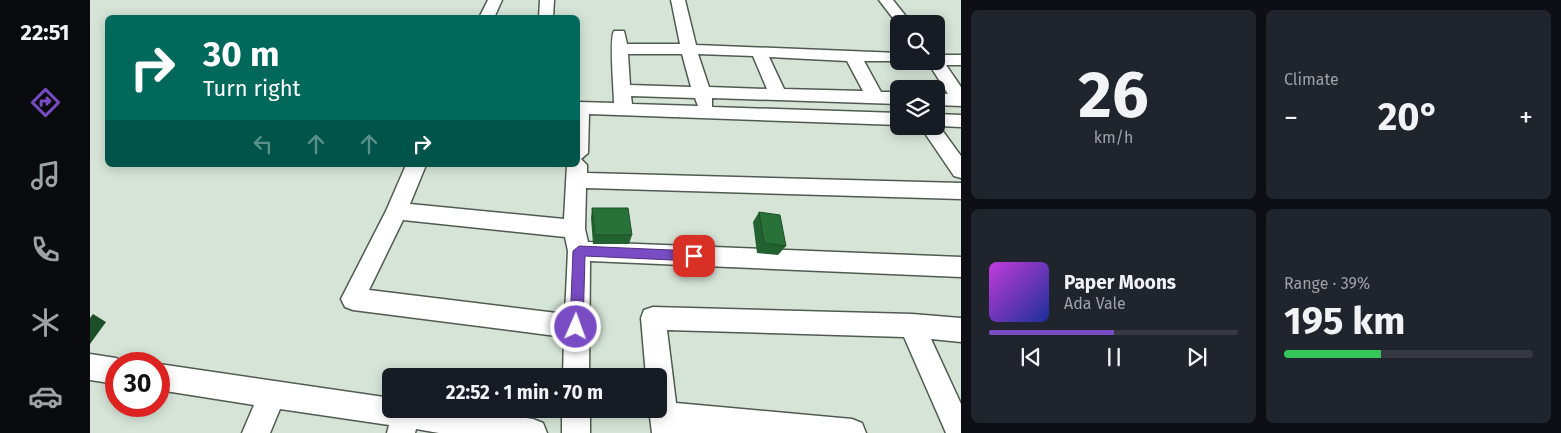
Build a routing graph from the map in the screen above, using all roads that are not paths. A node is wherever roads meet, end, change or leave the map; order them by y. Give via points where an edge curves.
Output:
1 (495, 0) edge
2 (547, 0) edge
3 (678, 0) edge
4 (886, 0) edge
5 (488, 15) edge
6 (546, 15) edge
7 (898, 15) edge
8 (689, 49) junction
9 (759, 52) junction
10 (853, 56) junction
11 (890, 58) edge
12 (945, 60) edge
13 (961, 60) edge
14 (942, 70) edge
15 (622, 90) junction
16 (701, 92) junction
17 (778, 94) junction
18 (875, 97) junction
19 (890, 98) edge
20 (945, 99) edge
21 (961, 100) edge
22 (580, 108) edge
23 (624, 109) junction
24 (707, 112) junction
25 (890, 119) edge
26 (945, 120) edge
27 (961, 121) edge
28 (935, 135) edge
29 (415, 167) edge
30 (576, 172) edge
31 (961, 172) edge
32 (961, 191) edge
33 (397, 211) junction
34 (576, 240) junction
35 (961, 267) edge
36 (912, 326) junction
37 (576, 327) junction
38 (961, 330) edge
39 (90, 367) edge
40 (576, 368) edge
41 (105, 369) edge
42 (170, 379) edge
43 (273, 394) junction
44 (576, 418) edge
45 (404, 424) edge
46 (665, 424) edge
47 (256, 433) edge
48 (533, 433) edge
49 (576, 433) edge
50 (852, 433) edge
51 (960, 433) edge

1 - 5 street
2 - 6 street
3 - 8 street
4 - 7 street
8 - 9 street
8 - 15 street via 619,42
8 - 16 street
9 - 10 street
9 - 17 street
10 - 11 street
10 - 18 street
12 - 13 street
14 - 21 street
15 - 16 street
15 - 23 street
16 - 17 street
16 - 24 street
17 - 18 street
18 - 19 street
20 - 21 street
22 - 23 street
23 - 24 street
24 - 25 street
26 - 27 street
28 - 31 street
29 - 33 street
30 - 32 street
30 - 34 street
33 - 34 street
33 - 37 street via 353,299
34 - 35 street
34 - 37 street
36 - 38 street
36 - 46 street via 654,318
36 - 51 street
37 - 40 street
39 - 41 street
42 - 43 street
43 - 45 street
43 - 47 street
44 - 49 street
45 - 48 street
46 - 50 street

